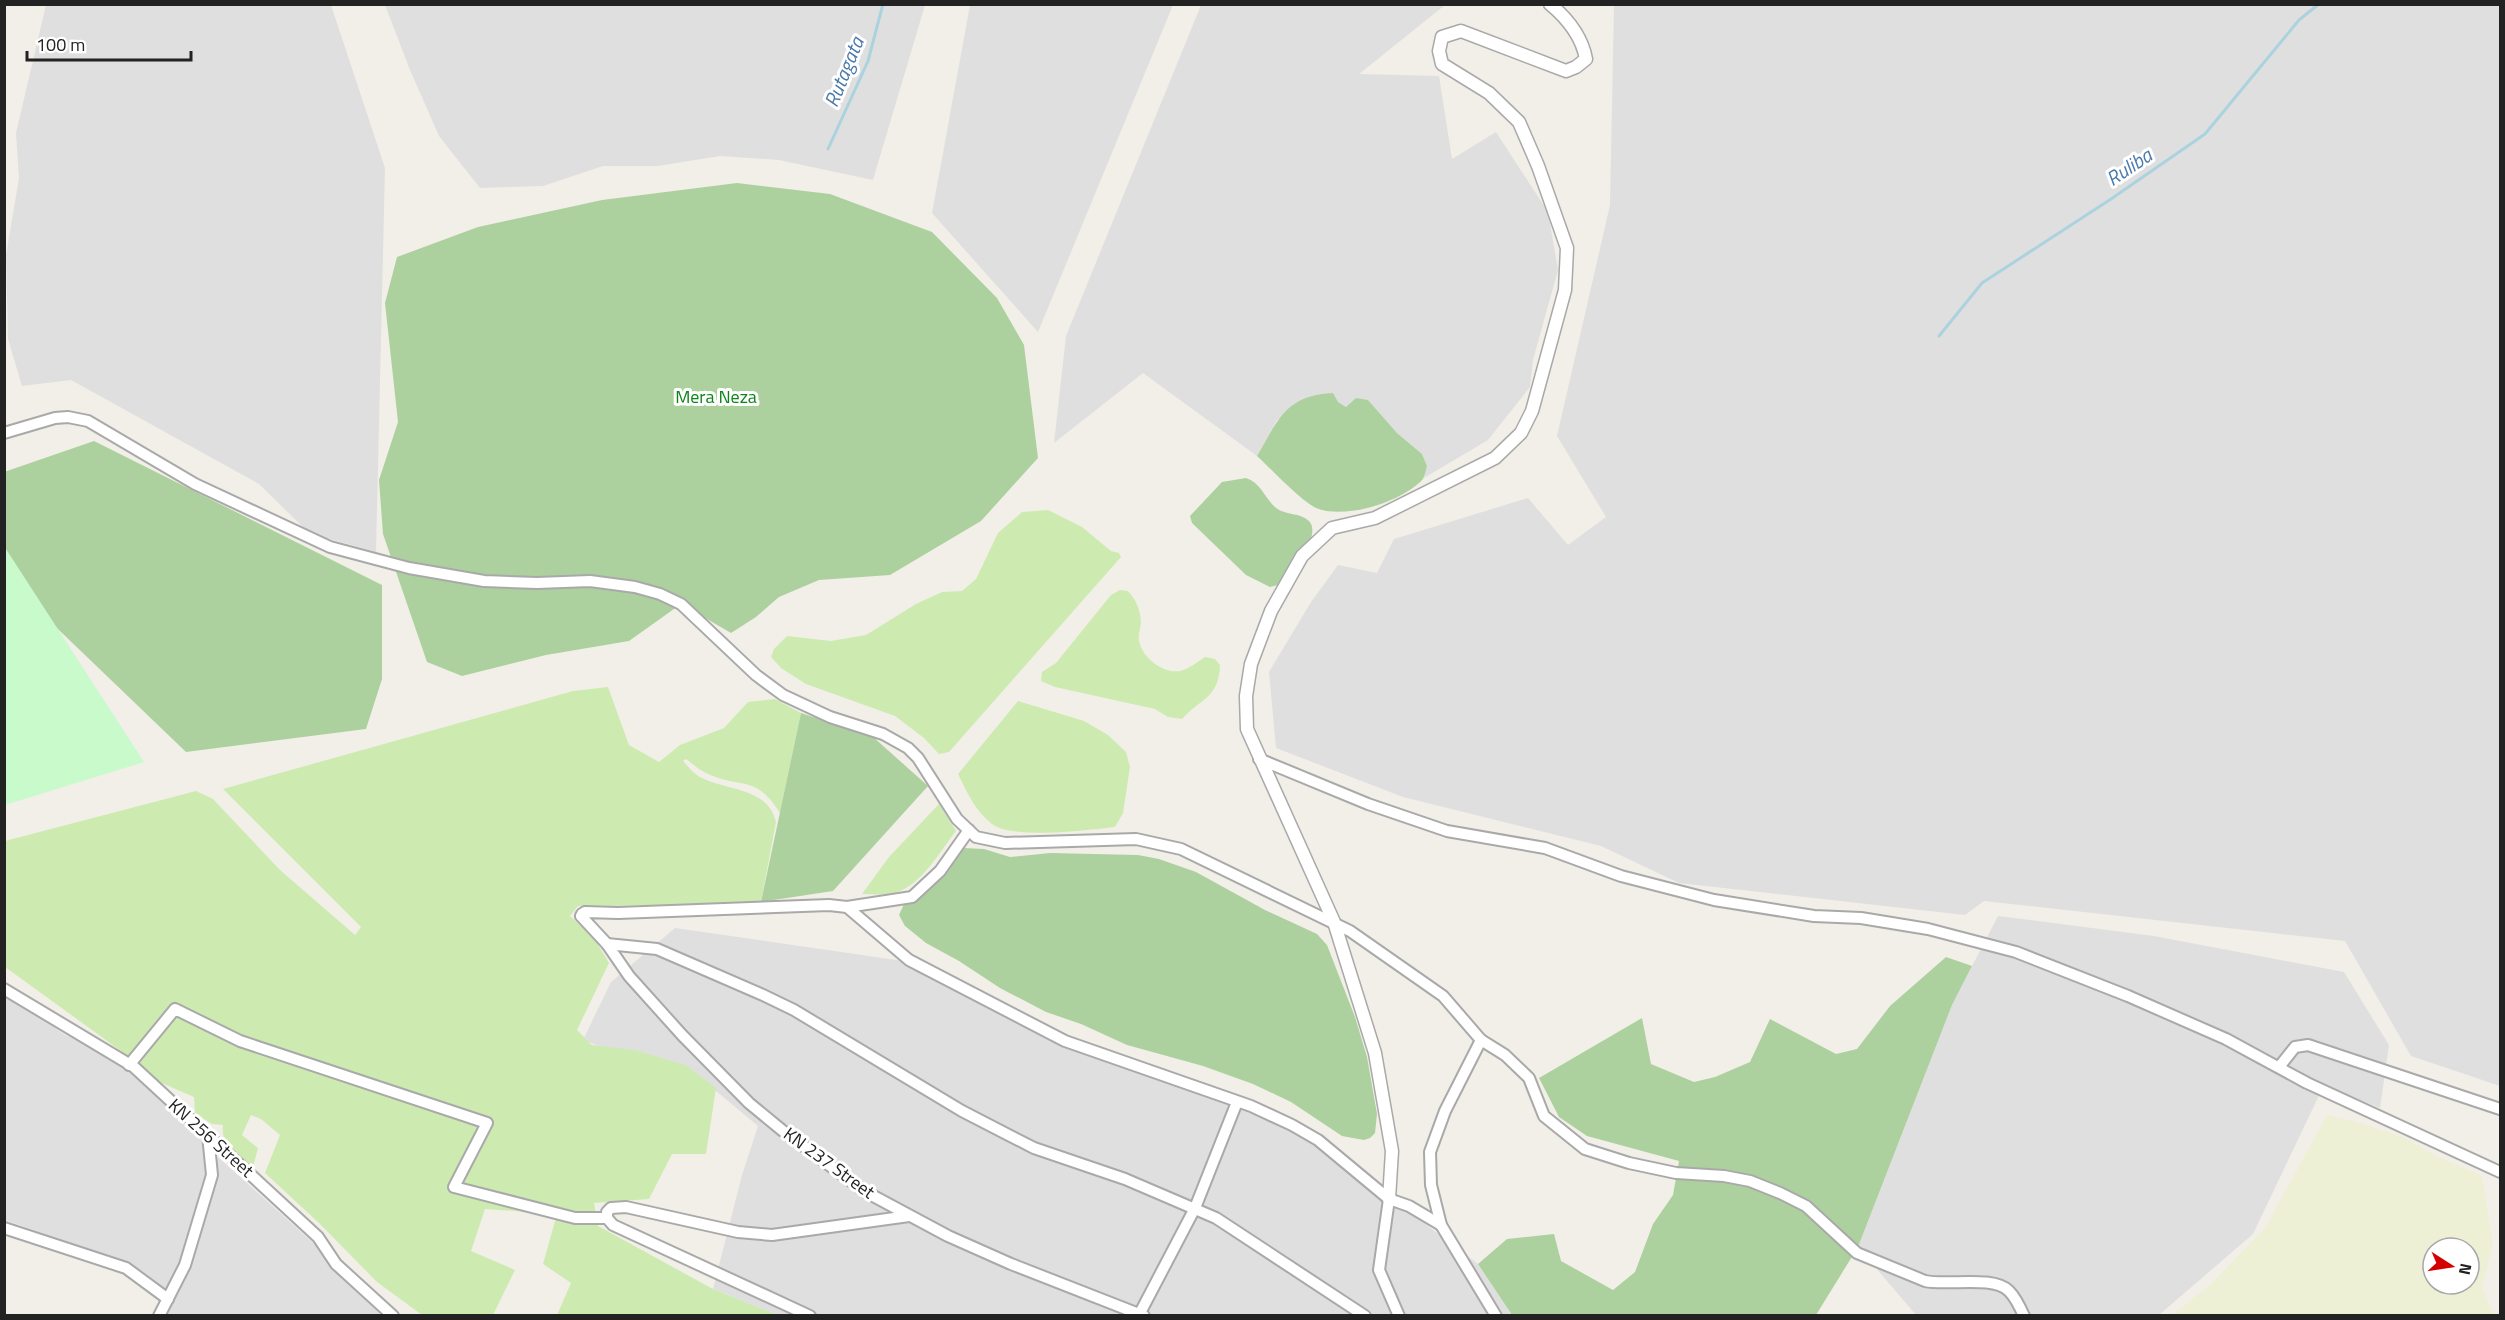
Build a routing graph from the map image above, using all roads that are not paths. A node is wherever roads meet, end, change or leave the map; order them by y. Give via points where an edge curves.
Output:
1 (1550, 4) edge
2 (4, 433) edge
3 (1259, 759) junction
4 (969, 830) junction
5 (847, 907) junction
6 (1334, 922) junction
7 (607, 944) junction
8 (4, 989) edge
9 (1481, 1040) junction
10 (129, 1065) junction
11 (2279, 1067) junction
12 (1237, 1102) junction
13 (2500, 1109) edge
14 (208, 1135) junction
15 (2500, 1172) edge
16 (1389, 1199) junction
17 (1195, 1208) junction
18 (909, 1216) junction
19 (607, 1218) junction
20 (1441, 1225) junction
21 (4, 1228) edge
22 (168, 1299) junction
23 (1142, 1314) edge
24 (159, 1316) edge
25 (393, 1316) edge
26 (810, 1316) edge
27 (1365, 1316) edge
28 (1399, 1316) edge
29 (1496, 1316) edge
30 (2024, 1316) edge

1 - 3 street via 1583,42 1586,59 1576,67 1566,70 1461,31 1442,37 1438,51 1442,64 1489,93 1519,122 1539,166 1567,248 1565,290 1532,411 1521,433 1495,458 1375,518 1332,528 1302,556 1271,611 1251,664 1245,696 1247,729
2 - 4 street via 62,417 87,421 195,484 330,548 374,560 484,581 590,581 660,594 681,604 756,675 783,695 830,717 883,734 908,748 957,819
3 - 6 street
3 - 11 street via 1368,804 1447,831 1545,848 1621,876 1714,900 1928,929 2016,952 2128,996
4 - 5 street via 940,871 912,897
4 - 6 street via 976,837 1005,843 1136,839 1181,849
5 - 7 street, KN 237 Street via 585,912 581,916
5 - 12 street via 909,960 1065,1041
6 - 9 street via 1443,996
6 - 16 street via 1382,1091 1392,1151
7 - 17 street via 657,949 763,995 962,1111 1034,1148
7 - 18 street, KN 237 Street via 629,976 749,1103 864,1191
8 - 10 street, KN 256 Street
9 - 20 street via 1445,1110 1430,1152 1431,1185
9 - 30 street via 1505,1055 1529,1078 1544,1116 1585,1149 1676,1173 1750,1181 1806,1206 1857,1253 1925,1281 1995,1283 2008,1289
10 - 14 street, KN 256 Street
10 - 19 street via 175,1009 240,1041 487,1123 454,1187 575,1218
11 - 13 street via 2295,1047 2308,1045
11 - 15 street via 2358,1108
12 - 16 street via 1318,1140
12 - 17 street
14 - 22 street via 212,1176 185,1265
14 - 25 street, KN 256 Street via 318,1237 336,1264
16 - 20 street
16 - 28 street via 1379,1270
17 - 23 street
17 - 27 street via 1259,1245
18 - 19 street via 772,1235 738,1232 626,1207 611,1208
18 - 23 street, KN 237 Street via 1011,1264
19 - 26 street via 613,1225
20 - 29 street
21 - 22 street via 126,1268
22 - 24 street

